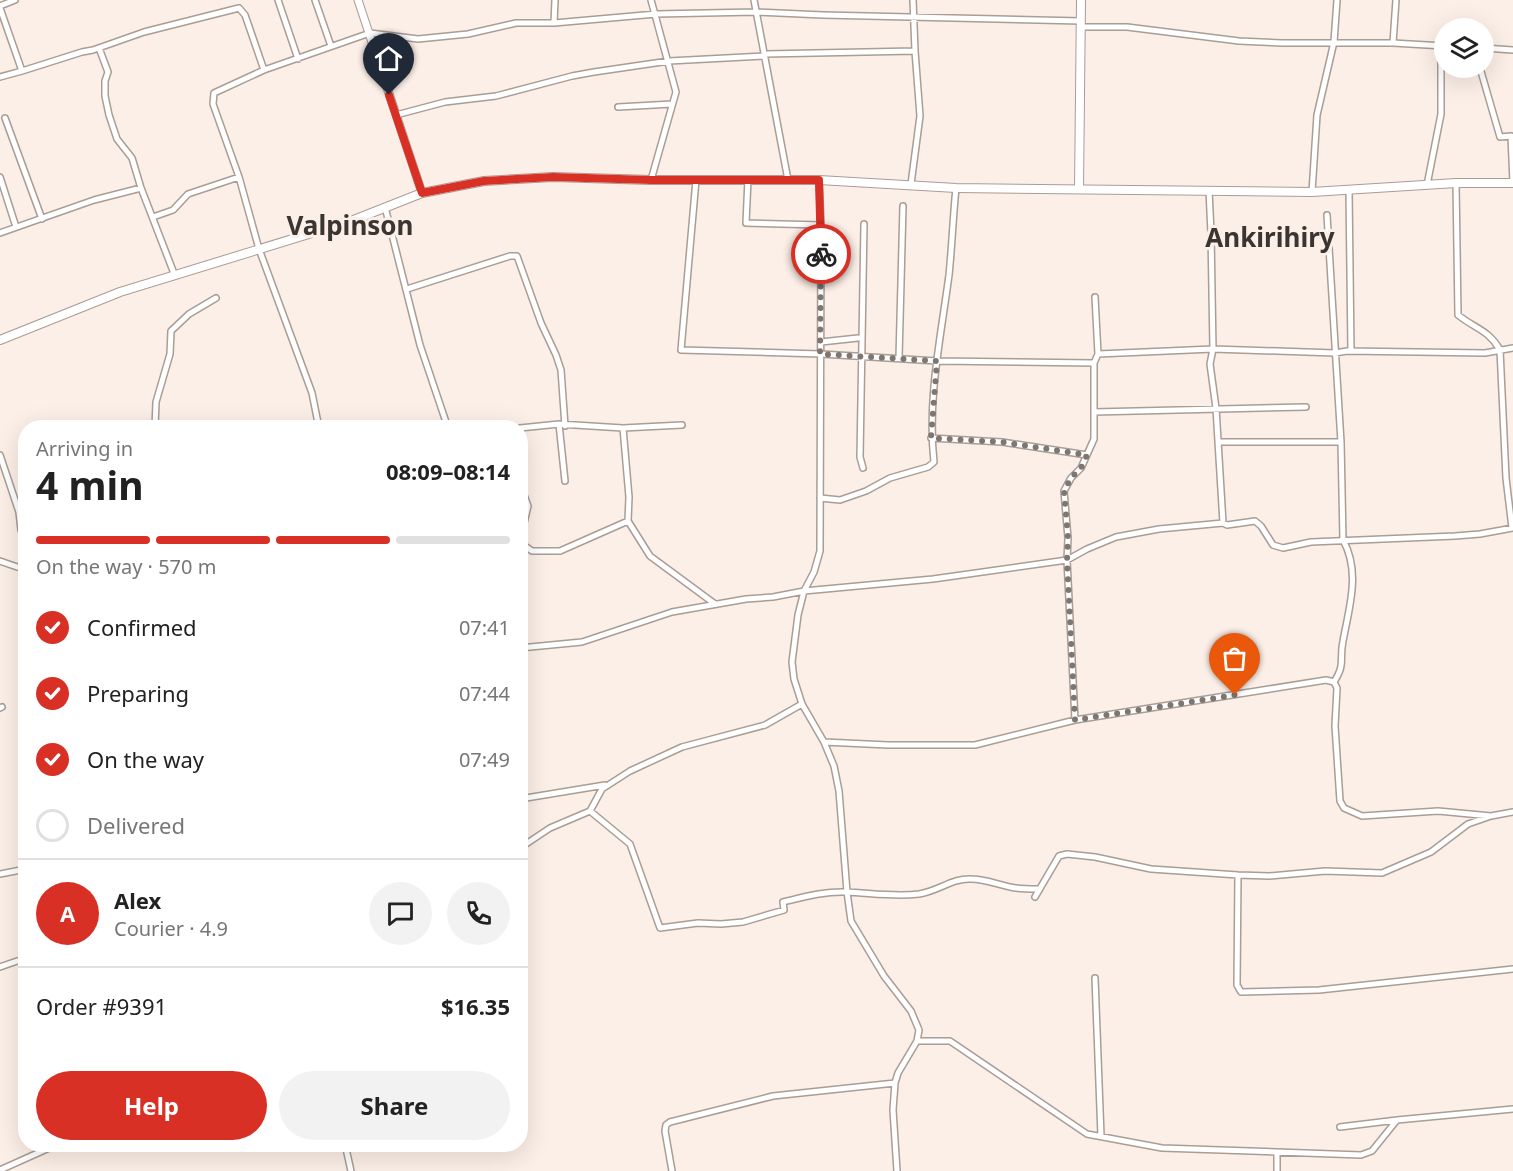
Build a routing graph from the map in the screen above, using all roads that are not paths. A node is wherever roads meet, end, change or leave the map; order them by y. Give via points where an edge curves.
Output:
1 (15, 0) edge
2 (278, 0) edge
3 (315, 0) edge
4 (358, 0) edge
5 (555, 0) edge
6 (651, 0) edge
7 (754, 0) edge
8 (913, 0) edge
9 (1081, 0) edge
10 (1337, 0) edge
11 (1396, 0) edge
12 (0, 7) edge
13 (756, 12) junction
14 (656, 14) junction
15 (913, 16) junction
16 (554, 23) junction
17 (1081, 24) junction
18 (370, 33) junction
19 (1334, 42) junction
20 (1393, 43) junction
21 (1434, 45) edge
22 (331, 46) junction
23 (99, 48) junction
24 (1494, 49) edge
25 (1513, 50) edge
26 (915, 51) junction
27 (765, 55) junction
28 (298, 59) junction
29 (669, 61) junction
30 (264, 70) junction
31 (22, 71) junction
32 (0, 77) edge
33 (1441, 78) edge
34 (1483, 78) edge
35 (672, 104) junction
36 (618, 107) dead end
37 (396, 115) junction
38 (5, 118) dead end
39 (0, 177) edge
40 (239, 177) junction
41 (748, 179) junction
42 (651, 180) junction
43 (696, 180) junction
44 (788, 180) junction
45 (819, 180) junction
46 (1456, 183) junction
47 (1513, 183) edge
48 (911, 184) junction
49 (1426, 185) junction
50 (141, 188) junction
51 (956, 188) junction
52 (1079, 189) junction
53 (1209, 190) junction
54 (1349, 191) junction
55 (1312, 192) junction
56 (422, 193) junction
57 (903, 206) dead end
58 (385, 207) junction
59 (1327, 215) dead end
60 (153, 218) junction
61 (42, 219) junction
62 (864, 224) dead end
63 (821, 225) junction
64 (16, 227) junction
65 (0, 233) edge
66 (259, 249) junction
67 (175, 276) junction
68 (407, 289) junction
69 (1095, 297) dead end
70 (216, 298) dead end
71 (858, 338) dead end
72 (0, 340) edge
73 (821, 342) junction
74 (1513, 348) edge
75 (1213, 349) junction
76 (1500, 350) junction
77 (1351, 351) junction
78 (1335, 353) junction
79 (820, 354) junction
80 (1098, 354) junction
81 (863, 356) junction
82 (899, 358) junction
83 (937, 361) junction
84 (1094, 363) junction
85 (1306, 407) dead end
86 (1216, 408) junction
87 (1094, 412) junction
88 (155, 420) edge
89 (317, 420) edge
90 (445, 420) edge
91 (562, 425) junction
92 (682, 425) dead end
93 (528, 427) edge
94 (623, 428) junction
95 (931, 438) junction
96 (1219, 442) junction
97 (1341, 442) junction
98 (1087, 455) junction
99 (1, 458) edge
100 (863, 468) dead end
101 (565, 481) dead end
102 (820, 498) junction
103 (18, 509) edge
104 (628, 521) junction
105 (1222, 523) junction
106 (1513, 528) edge
107 (1343, 540) junction
108 (528, 548) edge
109 (1067, 560) junction
110 (0, 561) edge
111 (18, 567) edge
112 (804, 591) junction
113 (715, 604) junction
114 (528, 647) edge
115 (1334, 682) junction
116 (802, 704) junction
117 (1075, 720) junction
118 (824, 742) junction
119 (607, 785) junction
120 (528, 798) edge
121 (590, 811) junction
122 (1513, 812) edge
123 (1491, 816) junction
124 (528, 843) edge
125 (18, 871) edge
126 (0, 874) edge
127 (1238, 875) junction
128 (1039, 889) junction
129 (847, 892) junction
130 (1035, 897) dead end
131 (18, 961) edge
132 (0, 967) edge
133 (1513, 969) edge
134 (1095, 978) dead end
135 (917, 1041) junction
136 (895, 1083) junction
137 (1513, 1109) edge
138 (1397, 1120) junction
139 (1340, 1127) dead end
140 (1101, 1136) junction
141 (40, 1152) edge
142 (347, 1152) edge
143 (1277, 1153) junction
144 (0, 1170) edge
145 (351, 1171) edge
146 (672, 1171) edge
147 (897, 1171) edge
148 (1277, 1171) edge

1 - 12 street
2 - 28 street
3 - 22 street
4 - 18 street
5 - 16 street
6 - 14 street
7 - 13 street
8 - 15 street
9 - 17 main road
10 - 19 street
11 - 20 street
12 - 31 street
13 - 14 street
13 - 15 street
13 - 27 street
14 - 16 street
14 - 29 street
15 - 17 street
15 - 26 street
16 - 18 street via 516,23 468,34 418,39
17 - 19 street via 1239,41
17 - 52 main road
18 - 22 street
18 - 37 street
19 - 20 street
19 - 55 street via 1317,115
20 - 21 street
22 - 28 street
23 - 30 street via 144,32 239,8
23 - 31 street
23 - 50 street via 108,72 105,96 109,115 117,139 130,154
24 - 25 street
26 - 27 street
26 - 48 street via 920,116
27 - 29 street
27 - 44 street
28 - 30 street
29 - 35 street via 676,92
29 - 37 street via 572,76 496,96 445,102
30 - 40 street via 212,96
31 - 32 street
33 - 49 street via 1442,114
34 - 47 street via 1500,137 1511,136
35 - 36 street
35 - 42 street
37 - 56 street
38 - 61 street
39 - 64 street
40 - 60 street via 188,194 173,210
40 - 66 street
41 - 43 main road
41 - 44 main road
41 - 63 street via 746,223
42 - 43 main road
42 - 56 main road via 553,177 484,181
43 - 79 street via 681,350
44 - 45 main road
45 - 48 main road
45 - 63 street
46 - 47 main road
46 - 49 main road
46 - 76 street via 1458,315 1496,341
48 - 51 main road
49 - 54 main road
50 - 60 street
50 - 61 street
51 - 52 main road
51 - 83 street
52 - 53 main road
53 - 55 main road
53 - 75 street
54 - 55 main road
54 - 77 street
56 - 58 main road
57 - 82 street
58 - 66 main road
58 - 68 street
59 - 78 street
60 - 67 street
61 - 64 street
62 - 81 street
63 - 73 street
64 - 65 street
66 - 67 main road
66 - 89 street via 312,393
67 - 72 main road via 120,292
68 - 90 street via 420,345
68 - 91 street via 517,256 561,370
69 - 80 street
70 - 88 street via 189,314 171,331 170,354 156,402
71 - 73 street
73 - 79 street
74 - 76 street
75 - 78 street
75 - 80 street
75 - 86 street via 1210,364
76 - 77 street
76 - 106 street via 1506,478
77 - 78 street
78 - 97 street
79 - 81 street
79 - 102 street
80 - 84 street
81 - 82 street
81 - 100 street
82 - 83 street
83 - 84 street
83 - 95 street
84 - 87 street
85 - 86 street
86 - 87 street
86 - 96 street
87 - 98 street via 1094,439
91 - 93 street
91 - 94 street
91 - 101 street
92 - 94 street
94 - 104 street
95 - 98 street via 1002,442
95 - 102 street via 934,462 928,467 890,478 840,500
96 - 97 street
96 - 105 street
97 - 107 street
98 - 109 street via 1064,491
99 - 103 street
102 - 112 street via 820,550
104 - 108 street via 560,551
104 - 113 street via 650,556
105 - 107 street via 1255,521 1273,545 1283,548
105 - 109 street via 1116,537
106 - 107 street via 1471,535
107 - 115 street via 1353,582 1343,660
109 - 112 street via 933,579
109 - 117 street
110 - 111 street
112 - 113 street
112 - 116 street via 792,662
113 - 114 street via 672,612 582,642
115 - 117 street via 1326,680
115 - 123 street via 1340,801 1344,808 1362,816 1438,811
116 - 118 street
116 - 119 street via 765,725 673,750
117 - 118 street via 975,745
118 - 129 street via 839,791
119 - 120 street
119 - 121 street
121 - 124 street via 550,828
121 - 129 street via 630,844 660,928 743,922 784,910 783,902 826,892
122 - 123 street
123 - 127 street via 1468,824 1431,852 1382,873
125 - 126 street
127 - 128 street via 1151,869 1067,854 1059,856
127 - 133 street via 1237,984 1241,992 1319,990
128 - 129 street via 969,878 921,894
128 - 130 street
129 - 135 street via 854,928 911,1011 919,1030
131 - 132 street
134 - 140 street
135 - 136 street
135 - 140 street via 950,1041 1088,1134
136 - 146 street via 773,1096 670,1122 665,1131
136 - 147 street
137 - 138 street
138 - 139 street
138 - 143 street via 1372,1151 1360,1155
140 - 143 street via 1162,1148
141 - 144 street
142 - 145 street
143 - 148 street

